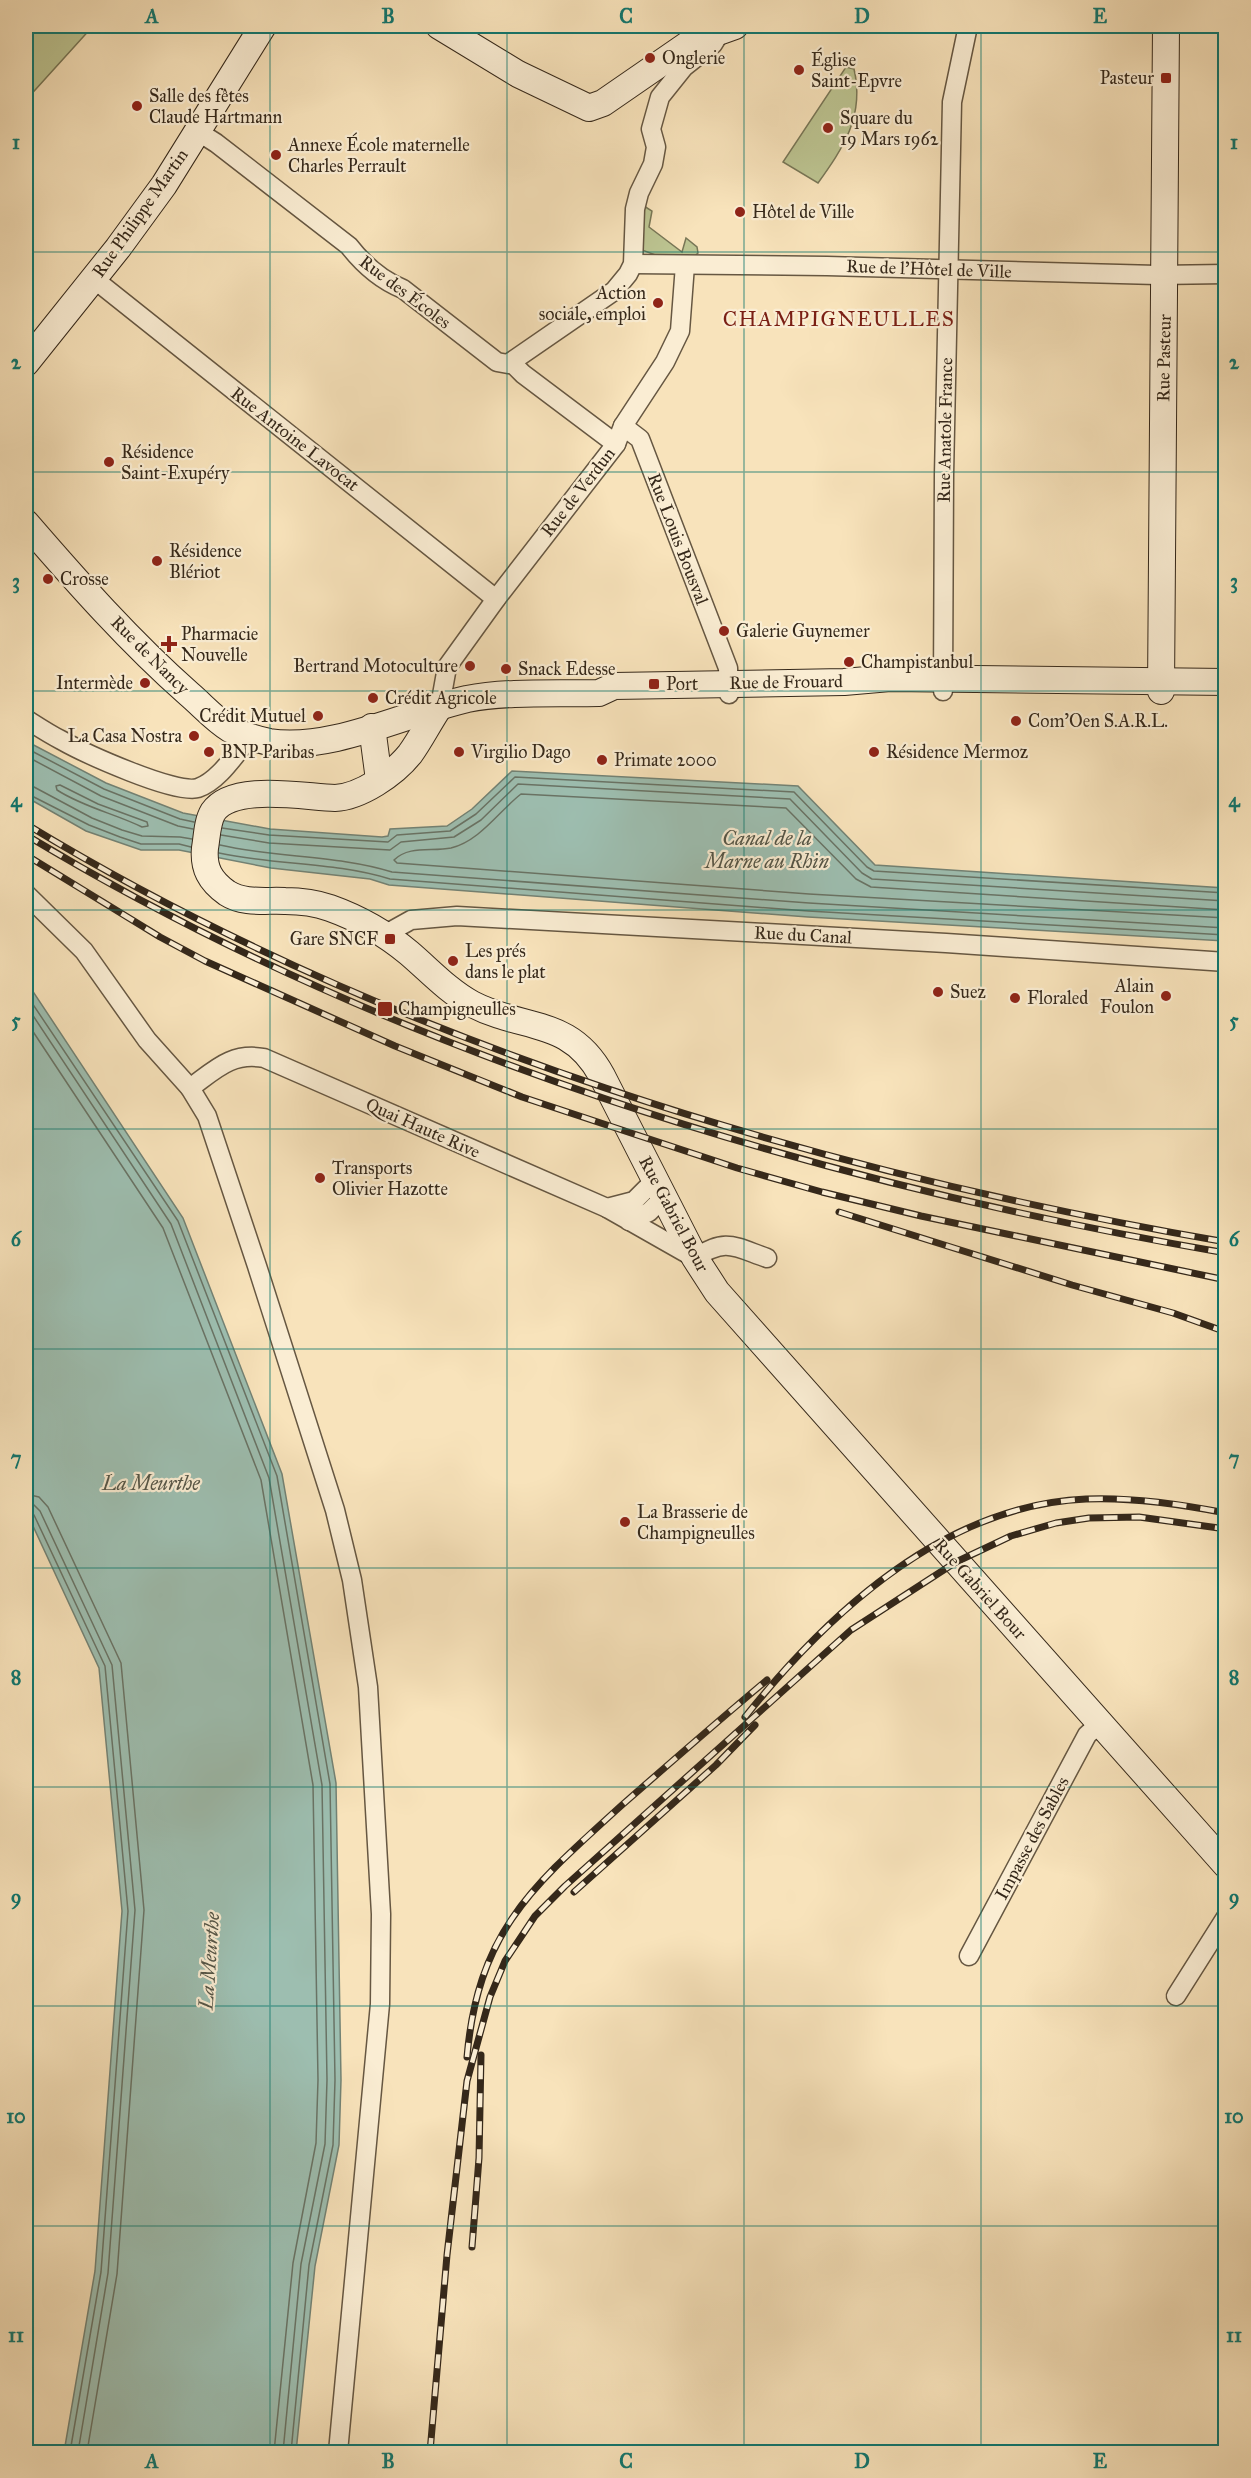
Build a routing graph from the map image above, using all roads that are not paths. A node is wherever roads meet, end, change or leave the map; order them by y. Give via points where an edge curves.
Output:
1 (263, 26) edge
2 (438, 26) edge
3 (968, 26) edge
4 (1166, 26) edge
5 (728, 28) edge
6 (197, 131) junction
7 (633, 264) junction
8 (685, 265) junction
9 (949, 270) junction
10 (1226, 274) edge
11 (1165, 275) junction
12 (94, 279) junction
13 (26, 363) edge
14 (512, 363) junction
15 (623, 426) junction
16 (616, 444) junction
17 (26, 523) edge
18 (496, 599) junction
19 (1226, 682) edge
20 (943, 685) junction
21 (1161, 686) junction
22 (728, 688) junction
23 (1226, 693) edge
24 (440, 706) junction
25 (26, 719) edge
26 (372, 727) junction
27 (250, 737) junction
28 (379, 780) junction
29 (26, 894) edge
30 (384, 935) junction
31 (1226, 962) edge
32 (190, 1088) junction
33 (659, 1189) junction
34 (607, 1208) junction
35 (629, 1221) junction
36 (695, 1258) junction
37 (767, 1258) dead end
38 (1100, 1723) junction
39 (1226, 1865) edge
40 (1226, 1917) edge
41 (969, 1956) dead end
42 (1176, 1996) dead end
43 (338, 2452) edge

1 - 6 main road, Rue Philippe Martin
2 - 5 main road via 518,74 589,108 603,103 706,32
3 - 9 street, Rue Anatole France via 952,102
4 - 11 main road, Rue Pasteur
5 - 7 street via 684,67 660,97 651,129 656,147 654,164 635,209
6 - 12 main road, Rue Philippe Martin via 164,186
6 - 14 street, Rue des Écoles via 349,246 389,283 403,289 497,362
7 - 8 street, Rue de l'Hôtel de Ville
7 - 14 street via 614,291
8 - 9 street, Rue de l'Hôtel de Ville
8 - 15 street, Rue de Verdun via 680,331 665,362
9 - 11 street, Rue de l'Hôtel de Ville
9 - 20 street, Rue Anatole France
10 - 11 street, Rue de l'Hôtel de Ville
11 - 21 main road, Rue Pasteur
12 - 13 main road, Rue Philippe Martin
12 - 18 street, Rue Antoine Lavocat
14 - 16 street, Rue des Écoles
15 - 16 street, Rue de Verdun
15 - 22 street, Rue Louis Bousval via 640,439 728,668
16 - 18 street, Rue de Verdun
17 - 27 main road, Rue de Nancy via 159,667 224,725
18 - 24 street, Rue de Verdun via 447,667
19 - 21 main road, Rue de Frouard
20 - 21 main road, Rue de Frouard
20 - 22 main road, Rue de Frouard
21 - 23 main road, Rue de Frouard
22 - 24 main road, Rue de Frouard via 614,686 599,693 481,697
24 - 26 main road, Rue de Nancy
24 - 28 main road, Rue Gabriel Bour via 402,763
25 - 27 street via 62,741 136,774 186,789 199,788 215,777
26 - 27 main road, Rue de Nancy via 302,743
26 - 28 main road
28 - 30 main road, Rue Gabriel Bour via 343,798 246,794 228,800 212,813 203,861 207,873 233,896 320,905
29 - 32 street via 84,951 147,1040
30 - 31 street, Rue du Canal via 411,920 457,916
30 - 33 main road, Rue Gabriel Bour via 465,1000 556,1032 584,1049 602,1076
32 - 34 street, Quai Haute Rive via 232,1058 264,1058
32 - 43 street via 207,1116 334,1510 352,1580 368,1687 381,1914 381,2004
33 - 34 street
33 - 35 street via 649,1212
33 - 36 main road, Rue Gabriel Bour
34 - 35 street, Quai Haute Rive
35 - 36 street, Quai Haute Rive
36 - 37 street via 727,1244
36 - 38 main road, Rue Gabriel Bour via 731,1309
38 - 39 main road, Rue Gabriel Bour
38 - 41 street, Impasse des Sables via 1087,1735
40 - 42 street

